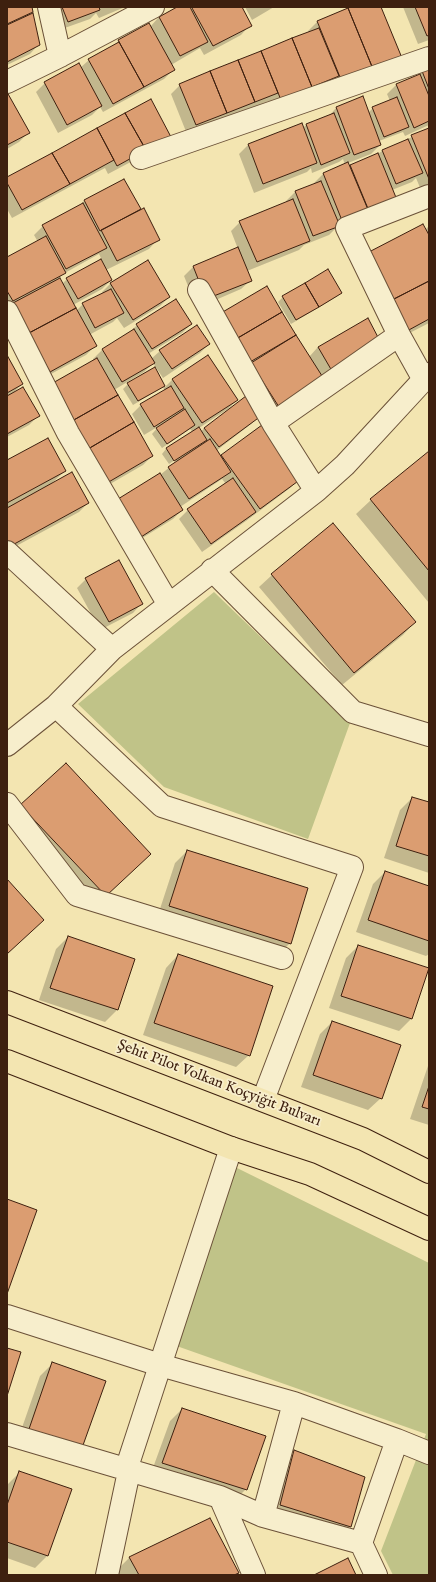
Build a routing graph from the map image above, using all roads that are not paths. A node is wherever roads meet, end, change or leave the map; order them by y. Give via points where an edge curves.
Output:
1 (49, 7) edge
2 (153, 7) edge
3 (60, 56) junction
4 (429, 58) edge
5 (7, 82) edge
6 (141, 158) dead end
7 (429, 196) edge
8 (199, 290) dead end
9 (7, 312) edge
10 (399, 335) junction
11 (426, 377) edge
12 (273, 423) junction
13 (316, 491) junction
14 (7, 552) edge
15 (212, 570) junction
16 (169, 604) junction
17 (112, 648) junction
18 (56, 706) junction
19 (429, 735) edge
20 (7, 745) edge
21 (7, 804) edge
22 (282, 958) dead end
23 (7, 1002) edge
24 (7, 1061) edge
25 (263, 1100) junction
26 (231, 1148) junction
27 (429, 1172) edge
28 (429, 1229) edge
29 (7, 1316) edge
30 (160, 1365) junction
31 (294, 1403) junction
32 (7, 1434) edge
33 (397, 1440) junction
34 (429, 1453) edge
35 (126, 1470) junction
36 (220, 1497) junction
37 (263, 1516) junction
38 (361, 1543) junction
39 (107, 1575) edge
40 (254, 1575) edge
41 (376, 1575) edge

1 - 3 street
2 - 3 street
3 - 5 street
4 - 6 street
7 - 10 street via 347,228
8 - 12 street
9 - 16 street via 68,433
10 - 11 street
10 - 12 street
11 - 13 street via 345,465
12 - 13 street
13 - 15 street
14 - 17 street
15 - 16 street
15 - 19 street via 352,712
16 - 17 street
17 - 18 street
18 - 20 street
18 - 25 street via 162,806 352,867
21 - 22 street via 77,895
23 - 25 main road, Şehit Pilot Volkan Koçyiğit Bulvarı
24 - 26 main road
25 - 27 main road, Şehit Pilot Volkan Koçyiğit Bulvarı via 363,1139
26 - 28 main road via 310,1174
26 - 30 street
29 - 30 street
30 - 31 street
30 - 35 street
31 - 33 street
31 - 37 street
32 - 35 street
33 - 34 street
33 - 38 street
35 - 36 street
35 - 39 street via 128,1476
36 - 37 street
36 - 40 street
37 - 38 street
38 - 41 street

